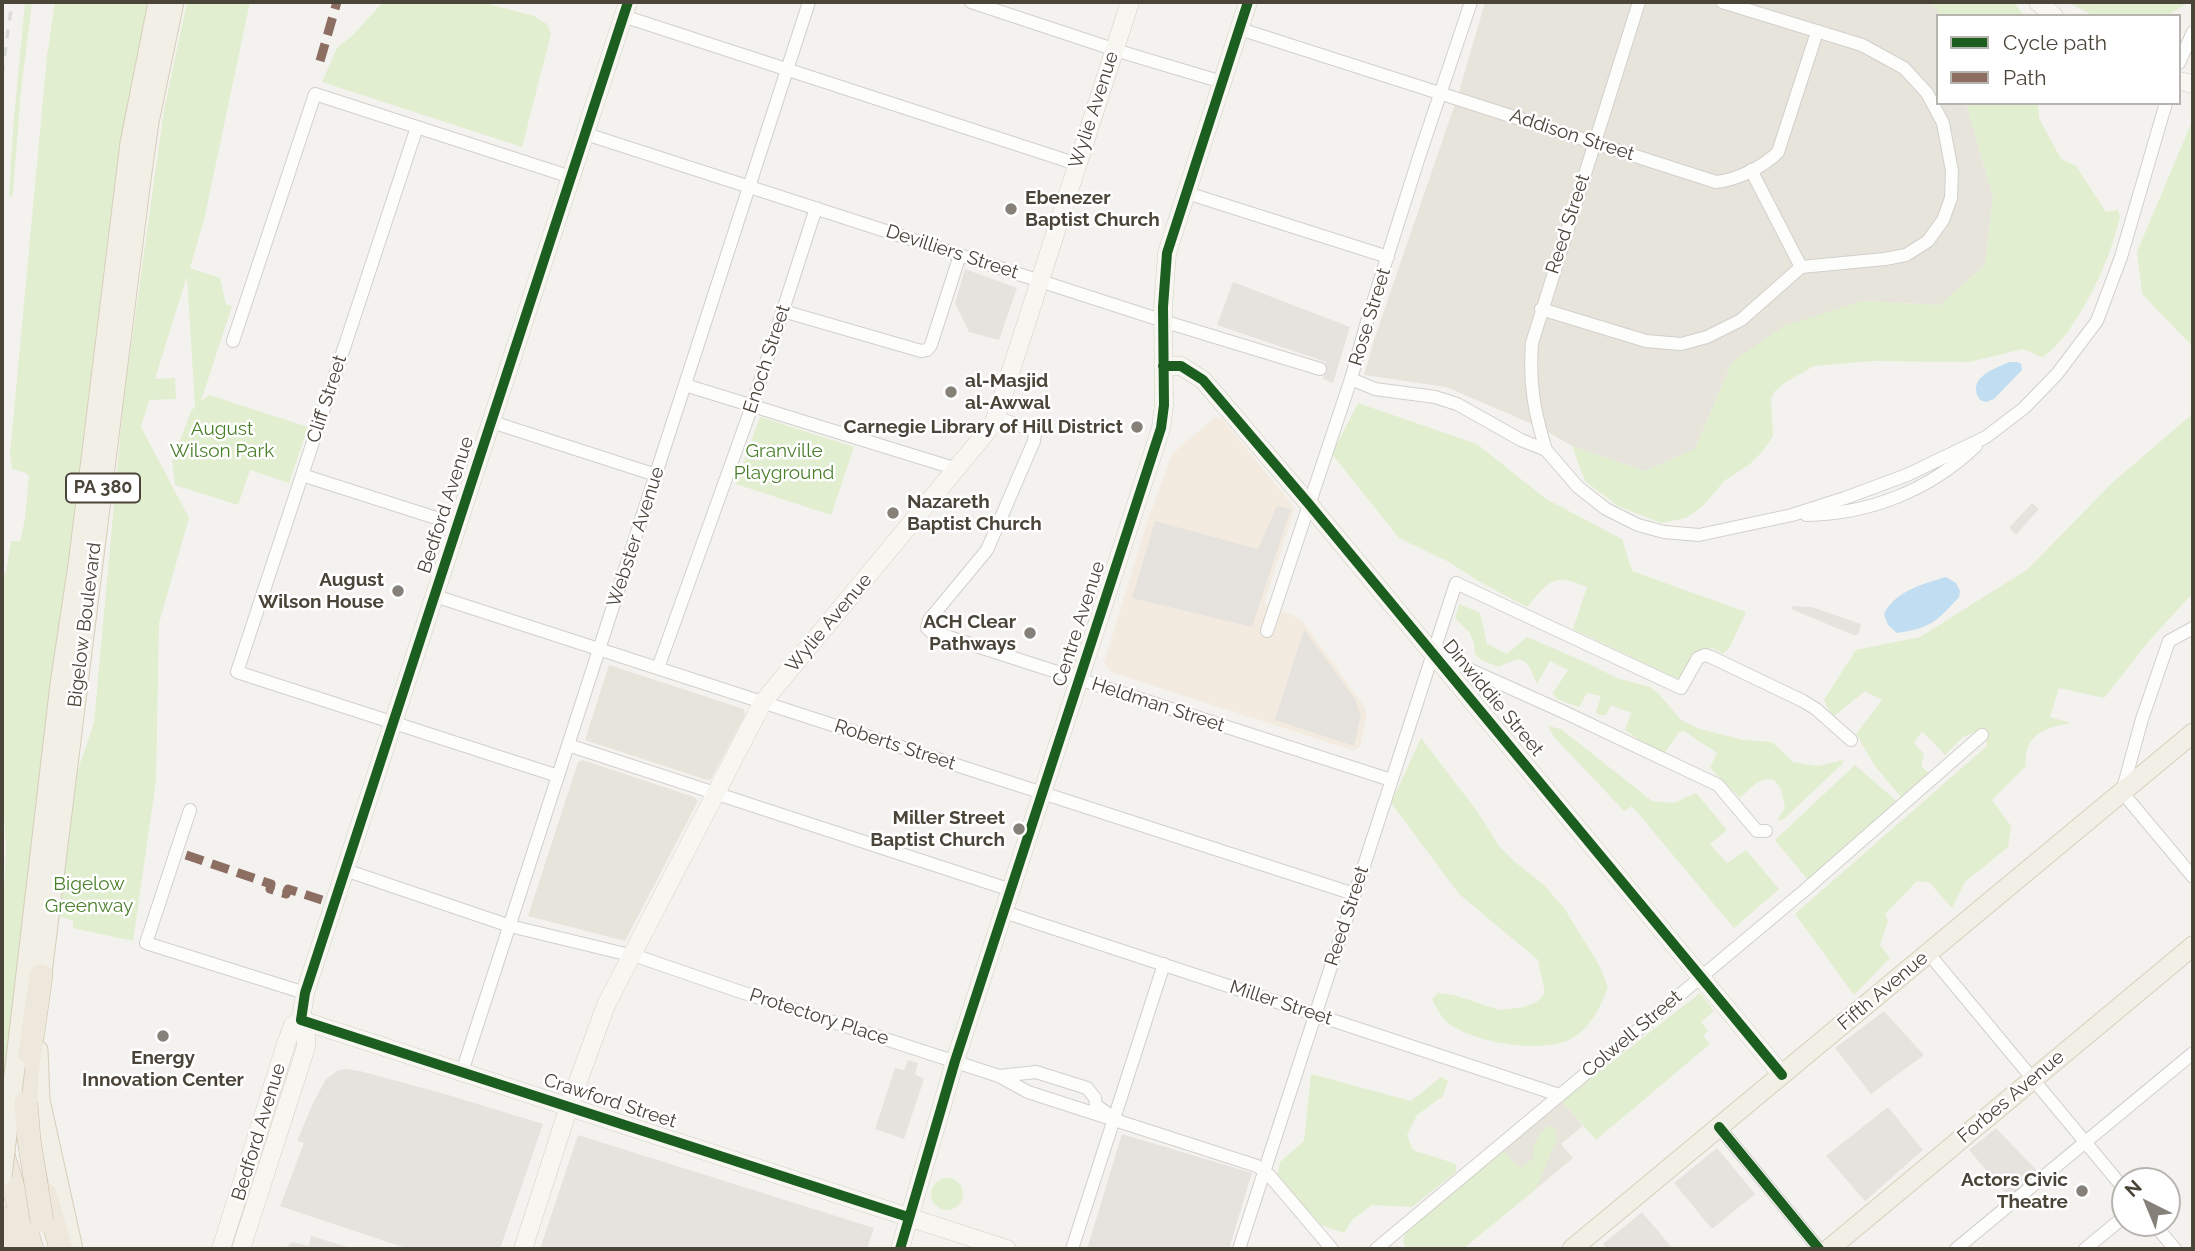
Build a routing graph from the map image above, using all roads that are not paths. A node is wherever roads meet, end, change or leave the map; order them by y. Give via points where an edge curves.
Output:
1 (158, 2) edge
2 (174, 2) edge
3 (809, 2) edge
4 (971, 2) edge
5 (1130, 2) edge
6 (1248, 2) edge
7 (1471, 2) edge
8 (1639, 2) edge
9 (1722, 2) edge
10 (2038, 2) edge
11 (626, 9) edge
12 (2052, 14) edge
13 (1240, 29) junction
14 (1817, 32) junction
15 (2193, 32) edge
16 (1114, 49) junction
17 (2181, 59) edge
18 (788, 70) junction
19 (1222, 82) junction
20 (1441, 93) junction
21 (2165, 105) edge
22 (417, 127) junction
23 (586, 134) junction
24 (1595, 142) junction
25 (1077, 164) junction
26 (1751, 170) junction
27 (571, 177) junction
28 (750, 186) junction
29 (1186, 193) junction
30 (816, 208) junction
31 (960, 254) junction
32 (1388, 257) junction
33 (1801, 267) junction
34 (1039, 280) junction
35 (1541, 309) junction
36 (783, 310) junction
37 (1163, 320) junction
38 (233, 341) dead end
39 (1163, 360) junction
40 (1320, 369) dead end
41 (1351, 379) junction
42 (685, 386) junction
43 (752, 406) junction
44 (995, 417) junction
45 (492, 422) junction
46 (1546, 450) junction
47 (957, 469) junction
48 (302, 475) junction
49 (656, 475) junction
50 (1308, 503) junction
51 (458, 525) junction
52 (435, 596) junction
53 (2193, 628) edge
54 (1267, 631) dead end
55 (599, 649) junction
56 (1433, 653) junction
57 (658, 668) junction
58 (1080, 680) junction
59 (764, 702) junction
60 (394, 722) junction
61 (2193, 733) edge
62 (1982, 735) dead end
63 (1851, 740) dead end
64 (568, 745) junction
65 (558, 776) junction
66 (1391, 780) junction
67 (2122, 792) junction
68 (1042, 793) junction
69 (715, 794) junction
70 (190, 810) dead end
71 (1766, 831) dead end
72 (345, 870) junction
73 (2193, 877) edge
74 (1010, 890) junction
75 (1354, 894) junction
76 (1004, 912) junction
77 (510, 926) junction
78 (2193, 946) edge
79 (1928, 954) junction
80 (631, 956) junction
81 (1164, 964) junction
82 (41, 976) junction
83 (1701, 976) junction
84 (306, 993) junction
85 (1315, 1014) junction
86 (301, 1020) junction
87 (2193, 1052) edge
88 (955, 1061) junction
89 (462, 1072) junction
90 (1028, 1072) junction
91 (1783, 1074) junction
92 (999, 1076) junction
93 (2034, 1079) junction
94 (1023, 1090) junction
95 (1091, 1091) junction
96 (1559, 1095) junction
97 (2, 1096) edge
98 (569, 1106) junction
99 (1083, 1110) junction
100 (1115, 1119) junction
101 (1719, 1127) junction
102 (2085, 1142) junction
103 (2, 1151) edge
104 (1264, 1170) junction
105 (2111, 1173) edge
106 (2, 1176) edge
107 (252, 1185) junction
108 (908, 1217) junction
109 (2, 1218) edge
110 (2111, 1228) edge
111 (1582, 1246) edge
112 (12, 1249) edge
113 (33, 1249) edge
114 (49, 1249) edge
115 (61, 1249) edge
116 (73, 1249) edge
117 (221, 1249) edge
118 (241, 1249) edge
119 (523, 1249) edge
120 (900, 1249) edge
121 (1007, 1249) edge
122 (1072, 1249) edge
123 (1239, 1249) edge
124 (1332, 1249) edge
125 (1376, 1249) edge
126 (1819, 1249) edge
127 (1829, 1249) edge
128 (1956, 1249) edge
129 (2085, 1249) edge

1 - 106 main road, Bigelow Boulevard / PA 380, bridge via 130,143
2 - 82 main road, Bigelow Boulevard / PA 380 via 141,179
3 - 18 street, Webster Avenue
4 - 16 street
5 - 16 street, Wylie Avenue
6 - 13 street, Centre Avenue
7 - 20 street, Rose Street
8 - 24 street, Reed Street
9 - 14 street
10 - 12 street
11 - 18 street
11 - 23 street, Bedford Avenue
13 - 19 street, Centre Avenue
13 - 20 street, Addison Street
14 - 26 street, Addison Street via 1777,152
14 - 33 street via 1884,56 1904,68 1927,93 1943,123 1949,148 1951,198 1928,241 1906,256
15 - 17 street
16 - 19 street
16 - 25 street, Wylie Avenue
18 - 25 street
18 - 28 street, Webster Avenue
19 - 29 street, Centre Avenue
20 - 24 street, Addison Street
20 - 32 street, Rose Street
21 - 46 street via 2121,257 2097,321 2057,374 2024,408 1986,436 1907,475 1792,515 1699,535 1638,525 1606,509 1578,487
22 - 27 street
22 - 38 street via 315,94
22 - 48 street, Cliff Street
23 - 27 street, Bedford Avenue
23 - 28 street, Devilliers Street
24 - 26 street, Addison Street via 1716,182
24 - 35 street, Reed Street
25 - 34 street, Wylie Avenue
26 - 33 street
27 - 45 street, Bedford Avenue
28 - 30 street, Devilliers Street
28 - 42 street, Webster Avenue
29 - 32 street
29 - 37 street, Centre Avenue via 1167,253
30 - 31 street, Devilliers Street
30 - 36 street, Enoch Street
31 - 34 street, Devilliers Street
31 - 36 street via 927,350
32 - 41 street, Rose Street
33 - 35 street via 1741,320 1681,344 1646,341
34 - 37 street, Devilliers Street
34 - 44 street, Wylie Avenue
35 - 46 street, Reed Street via 1530,369 1532,401
36 - 43 street, Enoch Street
37 - 39 street, Centre Avenue
37 - 40 street, Devilliers Street
39 - 50 street, Dinwiddie Street via 1203,380
39 - 58 street, Centre Avenue via 1161,428
41 - 46 street via 1376,389 1457,404
41 - 50 street, Rose Street
42 - 43 street
42 - 49 street, Webster Avenue
43 - 47 street
43 - 57 street, Enoch Street
44 - 47 street, Wylie Avenue
44 - 58 street, Heldman Street via 1030,429 1034,441 987,550 926,628
45 - 49 street
45 - 51 street, Bedford Avenue
47 - 59 street, Wylie Avenue
48 - 51 street
48 - 60 street, Cliff Street via 237,672
49 - 55 street, Webster Avenue
50 - 54 street, Rose Street
50 - 56 street, Dinwiddie Street
51 - 52 street, Bedford Avenue
52 - 55 street, Roberts Street
52 - 60 street, Bedford Avenue
53 - 67 street via 2169,641
55 - 57 street, Roberts Street
55 - 64 street, Webster Avenue
56 - 63 street, Reed Street via 1456,583 1681,688 1698,659 1711,657 1803,701
56 - 66 street, Reed Street
56 - 71 street via 1718,785 1757,831
56 - 83 street, Dinwiddie Street
57 - 59 street, Roberts Street
58 - 66 street, Heldman Street
58 - 68 street, Centre Avenue
59 - 68 street, Roberts Street
59 - 69 street, Wylie Avenue
60 - 65 street
60 - 72 street, Bedford Avenue
61 - 67 main road, Fifth Avenue
62 - 83 street, Colwell Street
64 - 65 street, Webster Avenue
64 - 69 street
65 - 77 street, Webster Avenue
66 - 75 street, Reed Street
67 - 73 street
67 - 79 main road, Fifth Avenue
68 - 74 street, Centre Avenue
68 - 75 street, Roberts Street
69 - 74 street
69 - 80 street, Wylie Avenue
70 - 84 street via 146,943
72 - 77 street, Protectory Place
72 - 84 street, Bedford Avenue
74 - 76 street, Centre Avenue
75 - 85 street, Reed Street
76 - 81 street, Miller Street
76 - 88 street, Centre Avenue
77 - 80 street, Protectory Place
77 - 89 street, Webster Avenue
78 - 93 main road, Forbes Avenue
79 - 91 main road, Fifth Avenue
79 - 93 street
80 - 88 street, Protectory Place
80 - 98 street, Wylie Avenue via 606,1005
81 - 85 street, Miller Street
81 - 100 street
82 - 114 highway, bridge via 26,1103 34,1178
82 - 116 main road, Bigelow Boulevard via 40,1100
83 - 91 street, Dinwiddie Street
83 - 96 street, Colwell Street
84 - 86 street, Bedford Avenue
85 - 96 street, Miller Street
85 - 104 street, Reed Street
86 - 89 street, Crawford Street
86 - 107 street, Bedford Avenue via 290,1035
87 - 102 street
88 - 92 street, Protectory Place
88 - 108 street, Centre Avenue
89 - 98 street, Crawford Street
90 - 92 street, Protectory Place
90 - 94 street via 1019,1082
90 - 95 street, Protectory Place
91 - 101 main road, Fifth Avenue
92 - 94 street
93 - 102 street
93 - 127 main road, Forbes Avenue
94 - 99 street
95 - 99 street via 1090,1105
95 - 100 street via 1096,1105
96 - 125 street, Colwell Street
97 - 115 highway via 25,1141
98 - 108 street, Crawford Street
98 - 119 street, Wylie Avenue
99 - 100 street
100 - 104 street
100 - 122 street
101 - 111 main road, Fifth Avenue
101 - 126 street
102 - 105 street
102 - 128 street
103 - 113 highway
104 - 123 street, Reed Street
104 - 124 street
107 - 117 street, Bedford Avenue
107 - 118 street, Bedford Avenue
108 - 120 street, Centre Avenue
108 - 121 street, Crawford Street
109 - 112 highway
110 - 129 street

